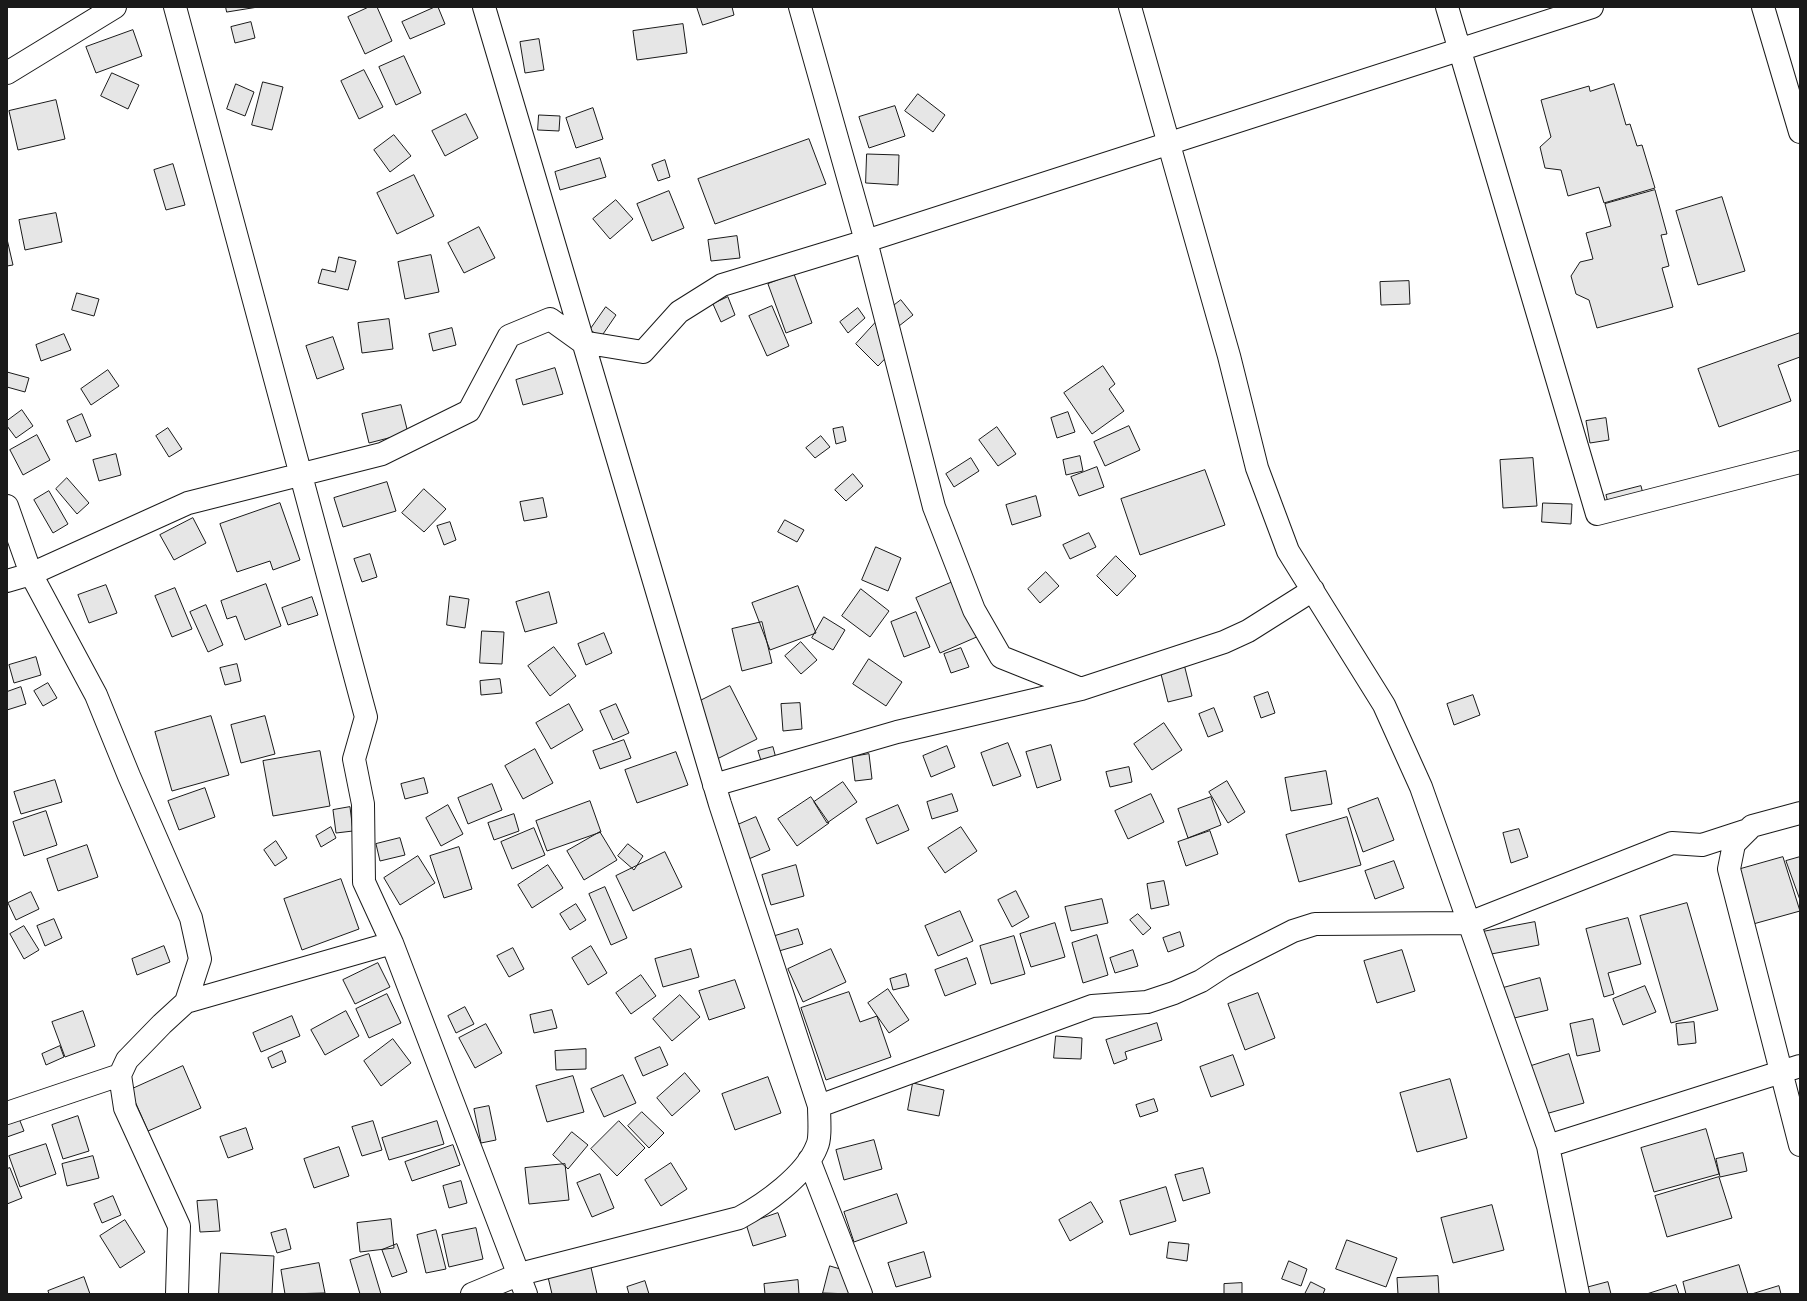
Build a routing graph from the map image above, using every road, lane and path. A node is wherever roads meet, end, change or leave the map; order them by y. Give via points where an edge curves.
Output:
1 (115, 7) edge
2 (175, 7) edge
3 (484, 7) edge
4 (800, 7) edge
5 (1130, 7) edge
6 (1448, 7) edge
7 (1592, 7) edge
8 (1763, 7) edge
9 (1460, 50) junction
10 (7, 73) edge
11 (1800, 132) edge
12 (1168, 144) junction
13 (866, 241) junction
14 (582, 342) junction
15 (1800, 462) edge
16 (300, 475) junction
17 (7, 506) edge
18 (31, 574) junction
19 (7, 581) edge
20 (1313, 590) junction
21 (1081, 690) junction
22 (714, 785) junction
23 (1800, 813) edge
24 (1748, 830) junction
25 (1469, 923) junction
26 (392, 942) junction
27 (186, 1002) junction
28 (1790, 1069) edge
29 (120, 1075) junction
30 (819, 1106) junction
31 (7, 1113) edge
32 (1800, 1145) edge
33 (1548, 1146) junction
34 (809, 1160) junction
35 (523, 1284) edge
36 (177, 1294) edge
37 (472, 1294) edge
38 (862, 1294) edge
39 (1578, 1294) edge

1 - 10 street
2 - 16 street
3 - 14 street
4 - 13 street
5 - 12 street
6 - 9 street
7 - 9 street
8 - 11 street
9 - 12 street
9 - 15 street via 1597,514
12 - 13 street
12 - 20 street via 1229,356 1257,468 1288,551
13 - 14 street via 722,285 679,312 643,352
13 - 21 street via 934,507 974,610 1001,657
14 - 16 street via 550,319 509,336 469,411 382,454
14 - 22 street
16 - 18 street via 188,502
16 - 26 street via 366,717 354,759 363,804 364,882
17 - 18 street
18 - 19 street
18 - 27 street via 96,695 191,918 200,960
20 - 21 street via 1248,631 1224,642
20 - 25 street via 1384,705 1421,787
21 - 22 street via 897,732
22 - 30 street
23 - 24 street via 1752,826
24 - 25 street via 1702,845 1672,843
24 - 28 street via 1734,844 1729,869
25 - 30 street via 1315,924 1293,931 1174,993 1147,1002 1092,1006
25 - 33 street
26 - 27 street
26 - 35 street
27 - 29 street via 126,1060
28 - 32 street
28 - 33 street
29 - 31 street
29 - 36 street via 125,1108 179,1226
30 - 34 street via 818,1145
33 - 39 street
34 - 35 street via 788,1184 755,1210 739,1218
34 - 38 street
35 - 37 street

